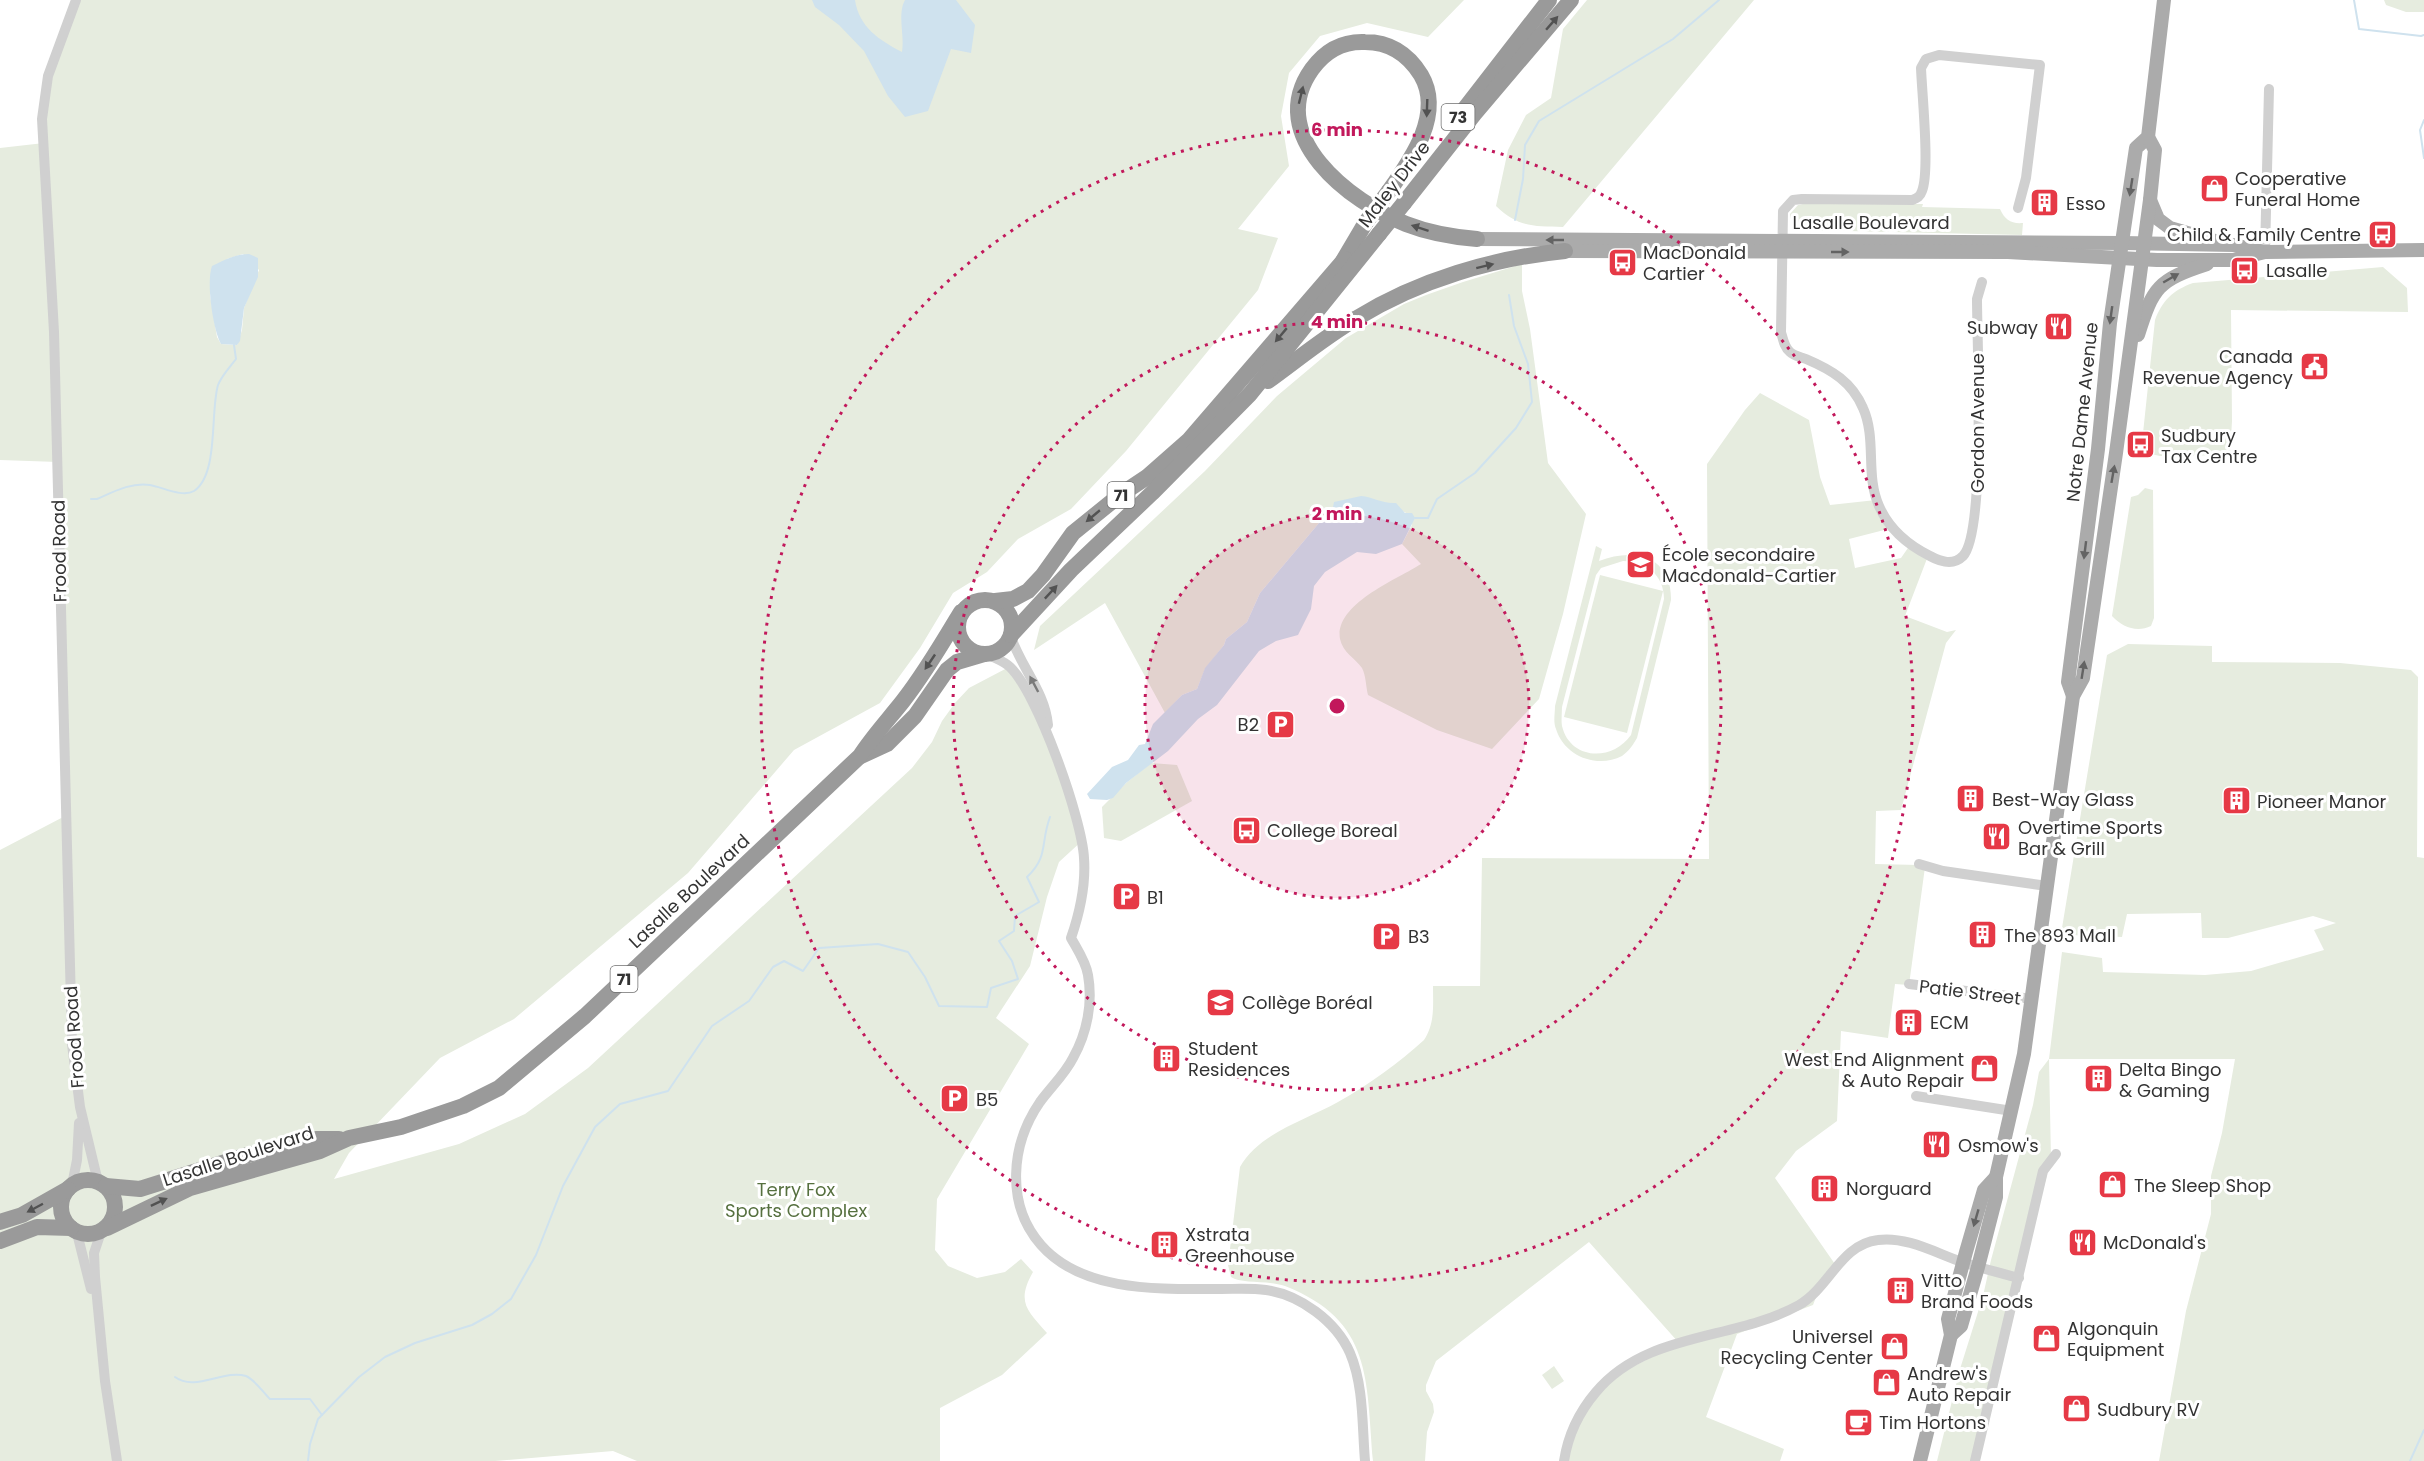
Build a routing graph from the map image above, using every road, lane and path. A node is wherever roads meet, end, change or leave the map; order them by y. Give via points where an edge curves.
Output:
1 (76, 0) edge
2 (1549, 0) edge
3 (1571, 0) edge
4 (2164, 0) edge
5 (2270, 89) dead end
6 (2148, 137) junction
7 (1396, 197) junction
8 (2150, 200) junction
9 (2018, 208) dead end
10 (1372, 227) junction
11 (1477, 239) joint
12 (2123, 243) junction
13 (2143, 243) junction
14 (2225, 245) junction
15 (1781, 246) junction
16 (2424, 250) edge
17 (1565, 251) joint
18 (2265, 252) junction
19 (2120, 257) junction
20 (2141, 259) junction
21 (2220, 260) junction
22 (1982, 282) dead end
23 (2128, 366) junction
24 (1247, 386) junction
25 (995, 601) junction
26 (962, 612) junction
27 (1011, 636) junction
28 (985, 654) junction
29 (2073, 696) junction
30 (1049, 734) junction
31 (860, 756) junction
32 (1920, 864) dead end
33 (2047, 886) junction
34 (1909, 984) dead end
35 (2032, 999) junction
36 (1916, 1096) dead end
37 (80, 1107) junction
38 (2012, 1111) junction
39 (349, 1138) junction
40 (2056, 1154) dead end
41 (1996, 1177) junction
42 (102, 1184) junction
43 (70, 1187) junction
44 (0, 1222) edge
45 (104, 1230) junction
46 (74, 1231) junction
47 (0, 1241) edge
48 (1964, 1262) junction
49 (1978, 1267) junction
50 (2019, 1278) junction
51 (97, 1307) junction
52 (1951, 1335) junction
53 (117, 1461) edge
54 (1365, 1461) edge
55 (1564, 1461) edge
56 (1920, 1461) edge
57 (1975, 1461) edge

1 - 37 street, Frood Road via 48,76 42,119 54,322 72,1044
2 - 7 highway, Maley Drive / 73
7 -> 3 highway, Maley Drive / 73 via 1475,113
4 - 6 main road, Notre Dame Avenue
5 - 18 street
6 - 8 main road, Notre Dame Avenue via 2155,150
6 -> 12 main road, Notre Dame Avenue via 2136,148
7 - 10 highway, Maley Drive / 73, bridge
11 -> 7 highway via 1423,230 1388,216 1338,181 1309,150 1298,120 1301,90 1316,63 1342,44 1374,42 1391,46 1404,54 1423,78 1428,108 1422,135
8 - 13 main road, Notre Dame Avenue
8 - 14 main road via 2158,219 2170,228
9 - 15 street via 2026,177 2040,64 1939,55 1926,59 1922,68 1925,167 1920,195 1912,200 1793,200 1783,211
10 - 24 highway, Maley Drive / 73
10 -> 24 highway, Maley Drive / 71
15 -> 11 main road, Lasalle Boulevard
12 - 13 main road, Lasalle Boulevard
12 - 15 main road, Lasalle Boulevard
12 - 19 main road, Notre Dame Avenue
13 - 14 main road, Lasalle Boulevard
13 - 20 main road, Notre Dame Avenue
14 - 18 main road, Lasalle Boulevard
15 - 17 main road, Lasalle Boulevard
15 -> 19 main road, Lasalle Boulevard
15 - 22 street, Gordon Avenue via 1784,344 1790,353 1842,378 1857,395 1868,424 1878,506 1893,528 1916,548 1944,562 1957,561 1969,547 1977,503 1977,299
16 - 18 main road, Lasalle Boulevard
24 -> 17 highway via 1390,300 1456,274
18 - 21 main road, Lasalle Boulevard
19 - 20 main road, Lasalle Boulevard
19 -> 29 main road, Notre Dame Avenue via 2068,682
20 - 21 main road, Lasalle Boulevard
20 - 23 main road, Notre Dame Avenue
23 -> 21 main road via 2150,299 2160,285
29 -> 23 main road, Notre Dame Avenue via 2083,678
24 -> 25 highway, 71 via 1147,477 1074,533 1028,591 1013,599
27 -> 24 highway, 71 via 1071,570 1152,494
25 - 26 highway via 973,602
25 - 27 highway via 1008,611
26 - 28 highway via 957,628 963,643 976,653
26 -> 31 highway, Lasalle Boulevard / 71 via 903,701
27 - 28 highway via 1001,649
30 -> 27 street via 1041,698
28 - 30 street via 1010,667
28 - 31 highway, Lasalle Boulevard / 71 via 957,662 947,670 908,723 887,744
29 - 33 main road, Notre Dame Avenue
30 - 54 street via 1082,839 1083,896 1071,938 1086,967 1090,1007 1085,1032 1073,1059 1040,1102 1022,1136 1016,1171 1024,1218 1052,1255 1091,1277 1163,1288 1265,1290 1315,1311 1346,1344 1355,1368
31 - 39 highway, Lasalle Boulevard / 71 via 585,1016 499,1088 463,1106 401,1127
32 - 33 street via 1952,873
33 - 35 main road, Notre Dame Avenue
34 - 35 street, Patie Street
35 - 38 main road, Notre Dame Avenue
36 - 38 street
37 - 42 street, Frood Road
37 - 43 street, Frood Road via 77,1160
38 - 41 main road, Notre Dame Avenue
39 - 42 highway, Lasalle Boulevard / 71 via 316,1139 248,1155 140,1189
45 -> 39 highway, Lasalle Boulevard / 71 via 190,1188
40 - 50 street via 2043,1171
41 -> 48 main road, Notre Dame Avenue via 1984,1190
41 - 49 main road, Notre Dame Avenue via 1996,1197
42 - 43 highway via 80,1181
42 - 45 highway via 115,1199 116,1207 112,1222
43 -> 44 highway via 22,1215
43 - 46 highway via 63,1197 62,1214
45 - 46 highway via 93,1234
45 - 51 street via 94,1253
46 - 47 highway via 37,1227
46 - 51 street
48 - 49 street
48 - 52 main road, Notre Dame Avenue via 1948,1319
48 - 55 street via 1894,1240 1862,1245 1798,1305 1745,1325 1659,1348 1620,1368 1579,1415
49 - 50 street
49 - 52 main road, Notre Dame Avenue via 1961,1326
50 - 57 street
51 - 53 street
52 - 56 main road, Notre Dame Avenue

